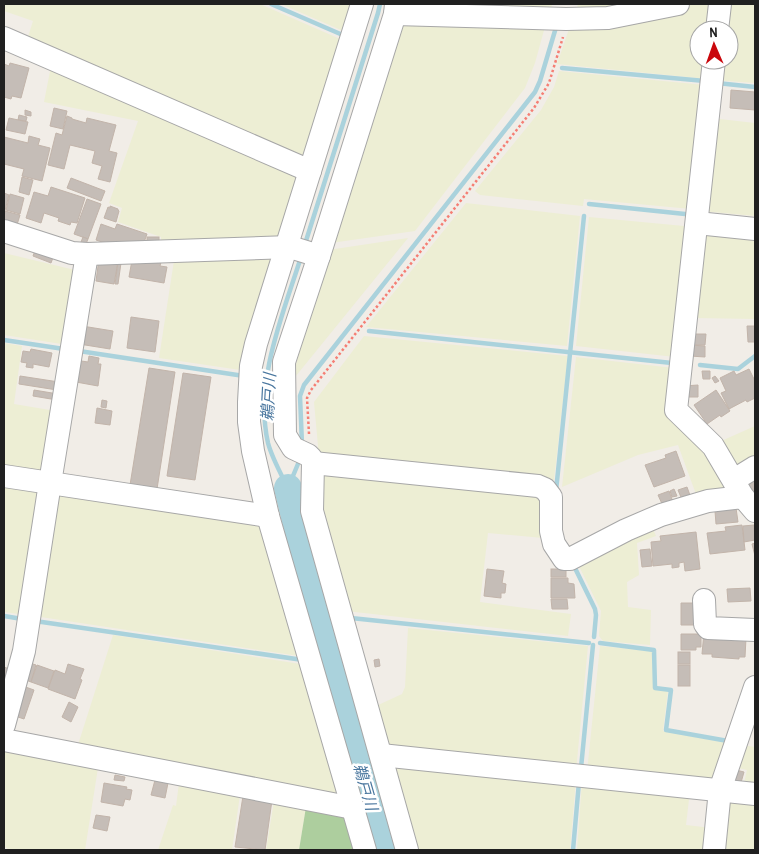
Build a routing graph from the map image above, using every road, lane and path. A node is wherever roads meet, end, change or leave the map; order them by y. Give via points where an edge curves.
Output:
1 (362, 4) edge
2 (678, 4) edge
3 (720, 4) edge
4 (395, 9) edge
5 (562, 19) junction
6 (718, 20) edge
7 (4, 38) edge
8 (713, 70) edge
9 (310, 171) junction
10 (697, 222) junction
11 (755, 229) edge
12 (4, 231) edge
13 (288, 247) junction
14 (87, 254) junction
15 (319, 256) junction
16 (306, 456) junction
17 (755, 468) edge
18 (4, 476) edge
19 (50, 483) junction
20 (744, 496) edge
21 (268, 516) junction
22 (704, 600) dead end
23 (755, 630) edge
24 (755, 687) edge
25 (4, 725) edge
26 (4, 740) edge
27 (380, 755) junction
28 (720, 790) junction
29 (755, 794) edge
30 (353, 808) junction
31 (365, 850) edge
32 (407, 850) edge
33 (714, 850) edge

1 - 9 street
2 - 5 street via 608,18
3 - 6 street
4 - 5 street
4 - 15 street
5 - 16 path via 549,82 534,108 311,390 307,398
7 - 9 street
8 - 10 street
9 - 13 street
10 - 11 street
10 - 20 street via 676,410 713,446
12 - 14 street via 72,253
13 - 14 street
13 - 15 street
13 - 21 street via 256,344 251,375 249,408 253,451
14 - 19 street
15 - 16 street via 284,362 285,436
16 - 20 street via 538,486 551,497 554,544 564,558 570,559 660,515
16 - 27 street via 312,511
17 - 20 street
18 - 19 street
19 - 21 street
19 - 25 street via 24,651
21 - 30 street
22 - 23 street via 708,628
24 - 28 street
26 - 30 street
27 - 28 street
27 - 32 street
28 - 29 street
28 - 33 street
30 - 31 street

